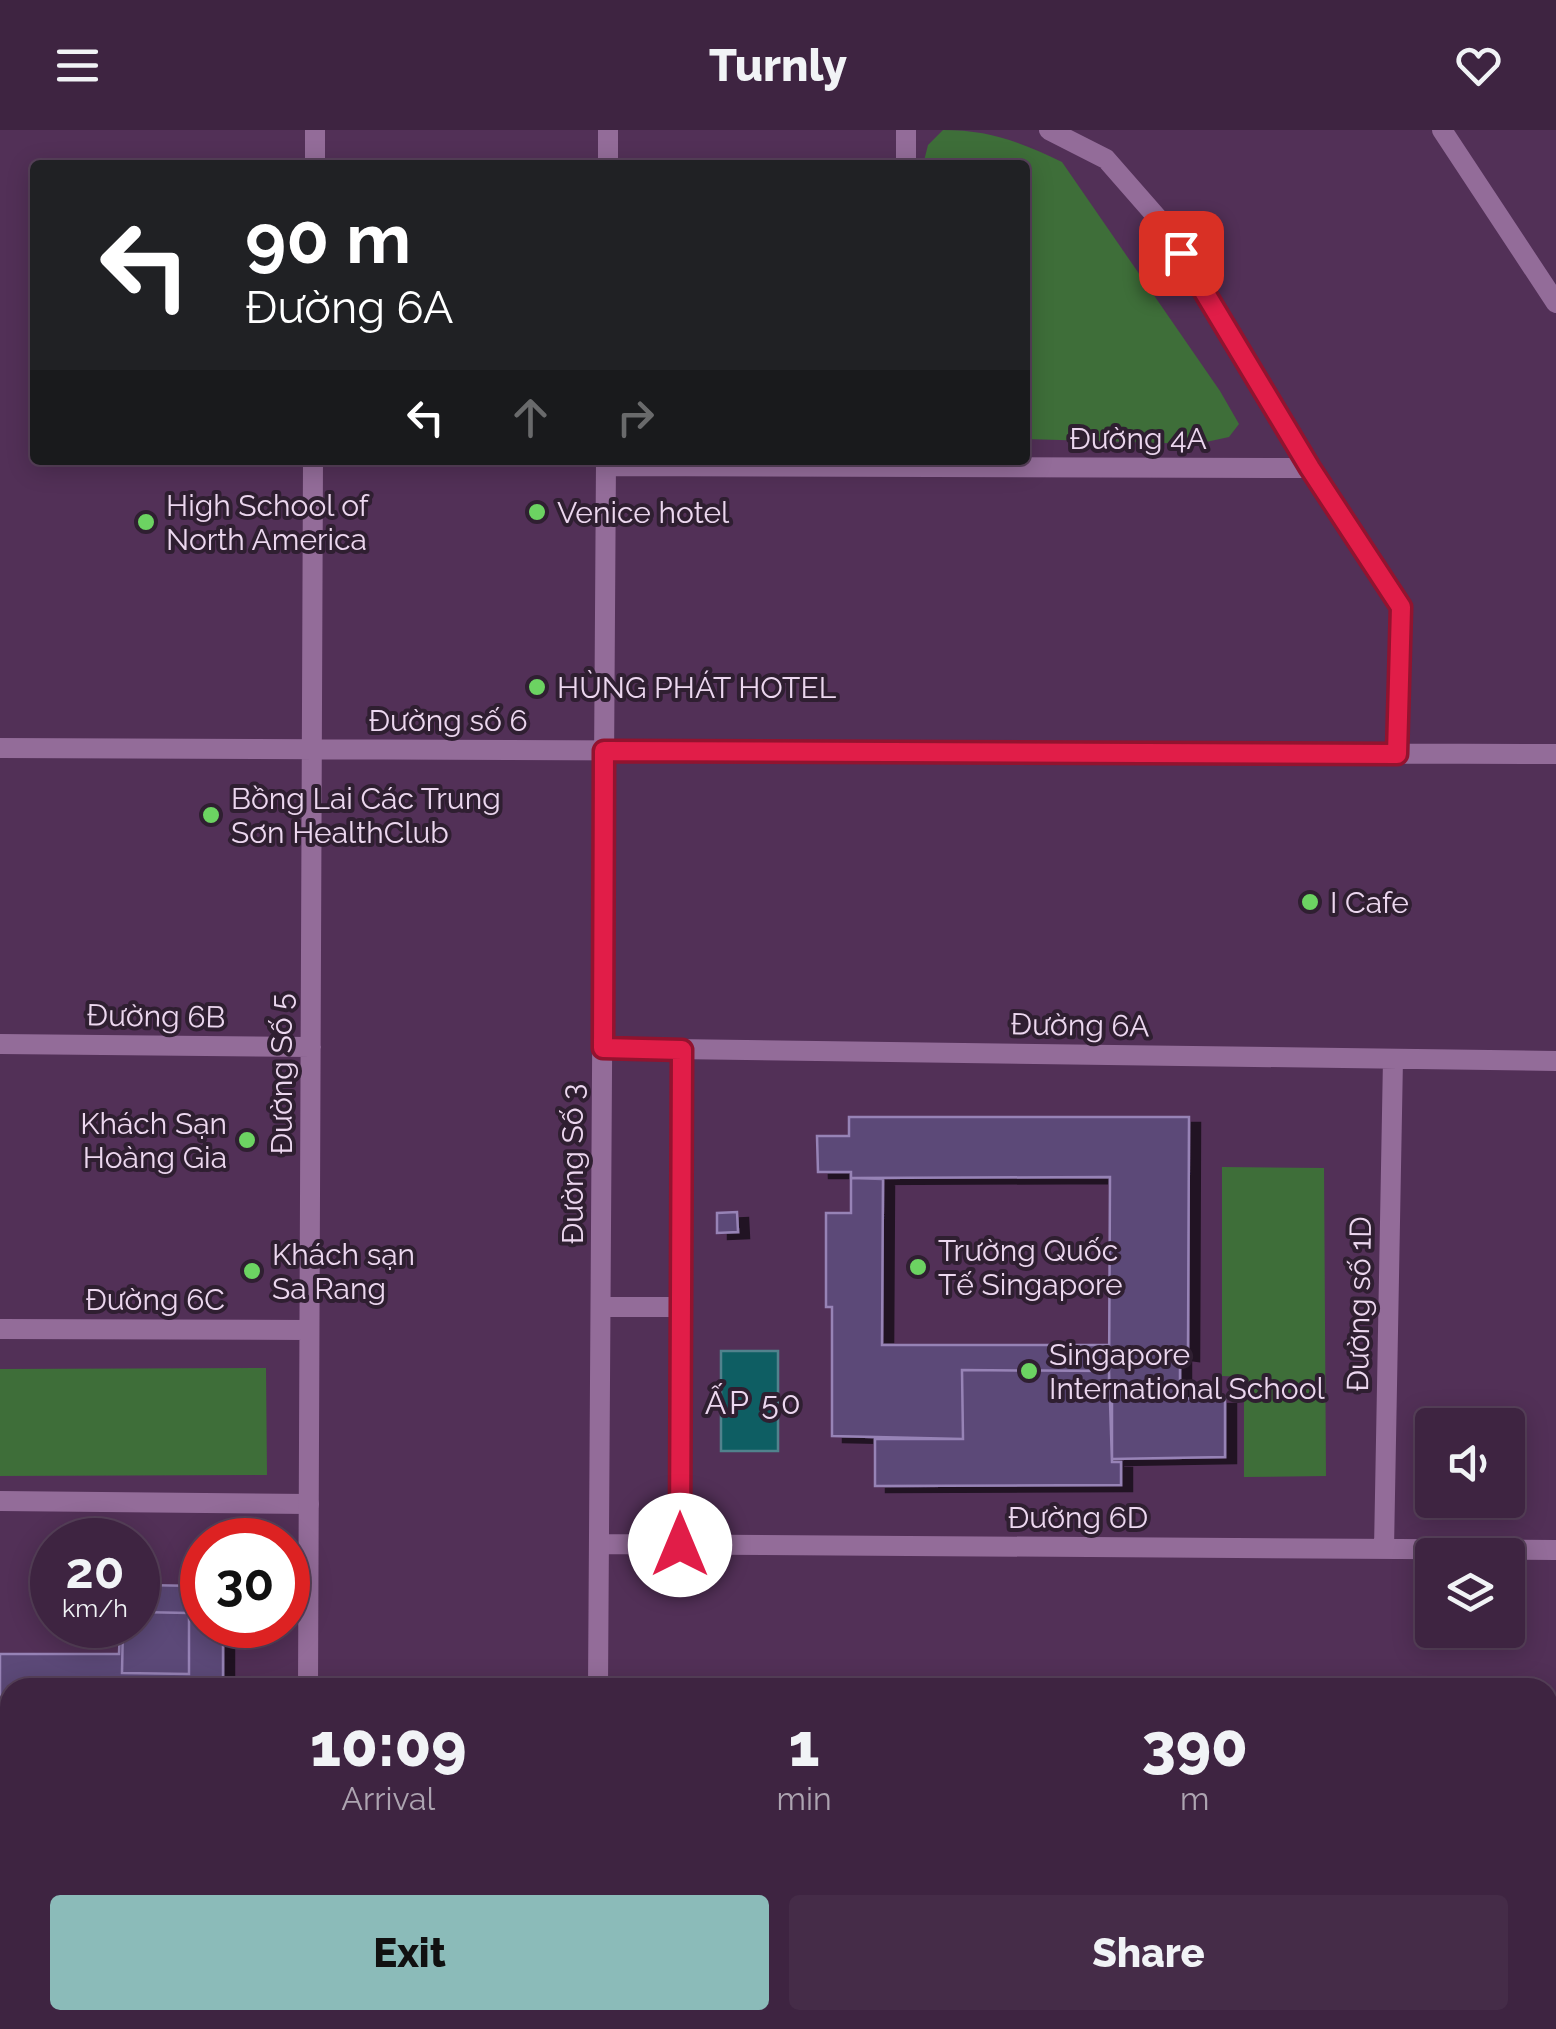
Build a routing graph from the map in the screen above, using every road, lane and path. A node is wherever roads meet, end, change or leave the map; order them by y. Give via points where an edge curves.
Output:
1 (315, 130) edge
2 (608, 130) edge
3 (906, 130) edge
4 (1049, 130) edge
5 (1442, 130) edge
6 (315, 160) edge
7 (608, 160) edge
8 (906, 160) edge
9 (1556, 303) edge
10 (313, 465) edge
11 (606, 465) edge
12 (1008, 465) edge
13 (1310, 468) junction
14 (0, 748) edge
15 (312, 750) junction
16 (604, 751) junction
17 (1397, 754) junction
18 (1556, 754) edge
19 (0, 1044) edge
20 (311, 1048) junction
21 (603, 1048) junction
22 (682, 1050) junction
23 (1393, 1059) junction
24 (1556, 1061) edge
25 (681, 1307) junction
26 (601, 1308) junction
27 (0, 1329) edge
28 (309, 1330) junction
29 (0, 1501) edge
30 (309, 1504) junction
31 (599, 1544) junction
32 (680, 1545) junction
33 (1384, 1549) junction
34 (1556, 1550) edge
35 (308, 1678) edge
36 (598, 1678) edge

1 - 6 street
2 - 7 street
3 - 8 street
4 - 13 street via 1106,159 1162,223
5 - 9 street
10 - 15 street, Đường Số 5
11 - 16 street, Đường Số 3
12 - 13 street, Đường 4A
13 - 17 street via 1401,607
14 - 15 street, Đường số 6
15 - 16 street, Đường số 6
15 - 20 street, Đường Số 5
16 - 17 street, Đường số 6
16 - 21 street, Đường Số 3
17 - 18 street, Đường số 6
19 - 20 street, Đường 6B
20 - 28 street, Đường Số 5
21 - 22 street, Đường 6A
21 - 26 street, Đường Số 3
22 - 23 street, Đường 6A
22 - 25 street
23 - 24 street, Đường 6A
23 - 33 street, Đường số 1D
25 - 26 street
25 - 32 street
26 - 31 street, Đường Số 3
27 - 28 street, Đường 6C
28 - 30 street, Đường Số 5
29 - 30 street
30 - 35 street, Đường Số 5
31 - 32 street, Đường 6D
31 - 36 street, Đường Số 3
32 - 33 street, Đường 6D
33 - 34 street, Đường 6D

